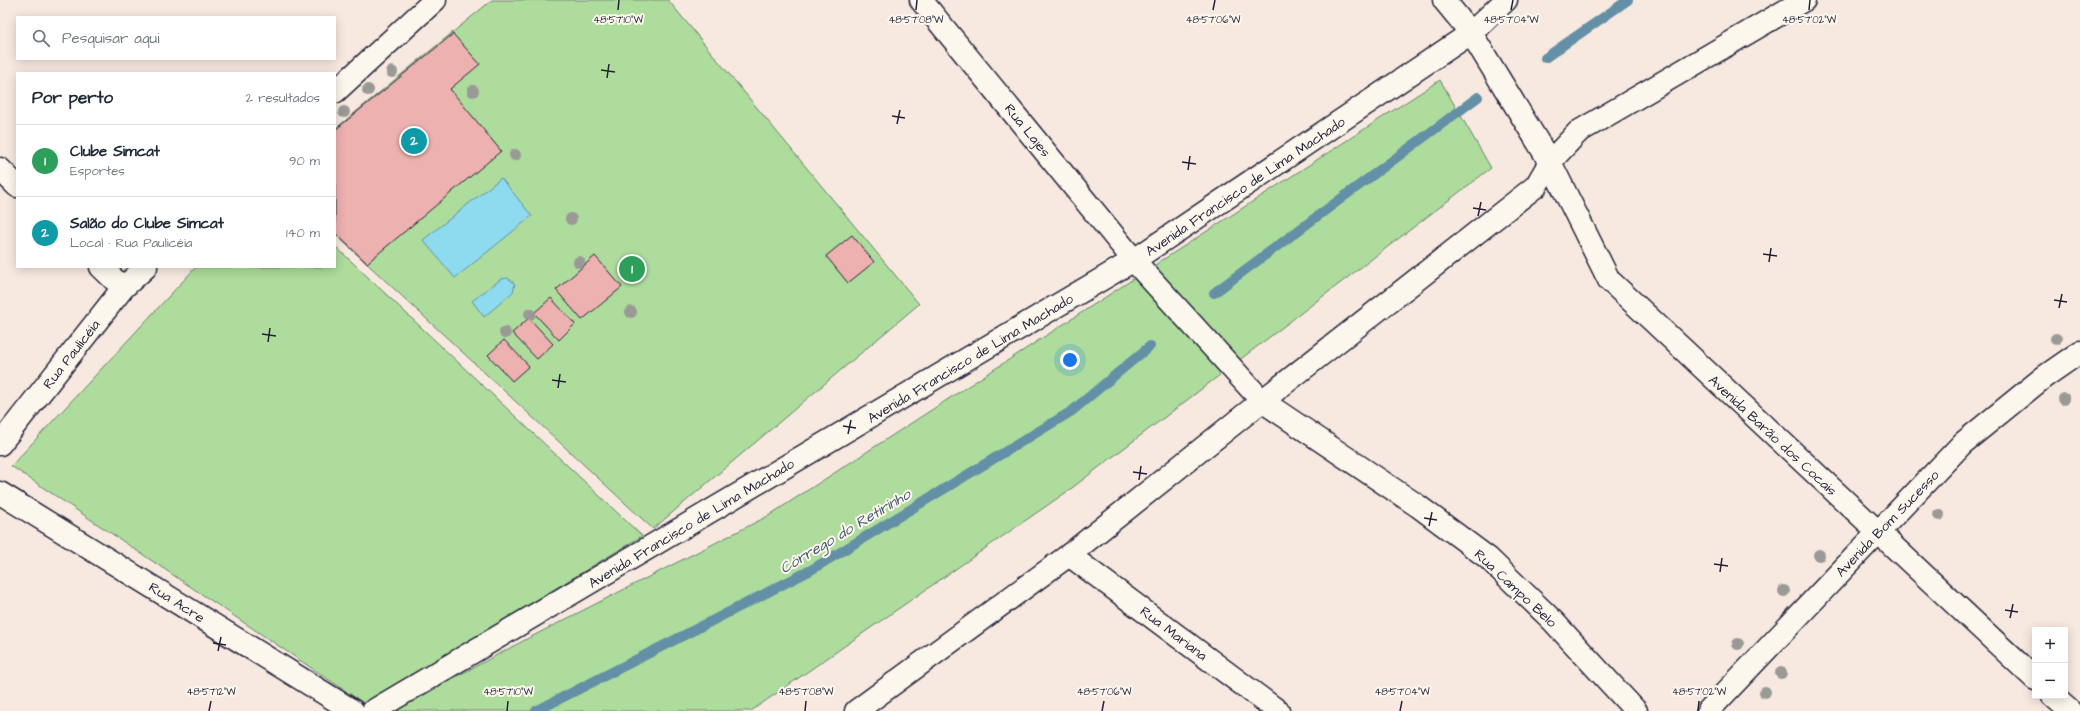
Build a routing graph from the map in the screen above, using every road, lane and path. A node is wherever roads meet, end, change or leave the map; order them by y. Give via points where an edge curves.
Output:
1 (1444, 0) edge
2 (1506, 0) edge
3 (1804, 0) edge
4 (929, 3) edge
5 (422, 4) edge
6 (1471, 33) junction
7 (336, 91) edge
8 (1550, 162) junction
9 (0, 169) edge
10 (16, 185) edge
11 (1134, 260) junction
12 (102, 268) edge
13 (145, 268) edge
14 (123, 288) junction
15 (2080, 352) edge
16 (1262, 401) junction
17 (0, 444) edge
18 (0, 493) edge
19 (1878, 532) junction
20 (1069, 555) junction
21 (2032, 676) edge
22 (2056, 699) edge
23 (353, 711) edge
24 (373, 711) edge
25 (856, 711) edge
26 (1278, 711) edge
27 (1636, 711) edge
28 (1708, 711) edge
29 (2070, 711) edge

1 - 6 street, Avenida Barão dos Cocais
2 - 6 street, Avenida Francisco de Lima Machado
3 - 8 street via 1578,132
4 - 11 street, Rua Lajes
5 - 7 street
6 - 8 street, Avenida Barão dos Cocais
6 - 11 street, Avenida Francisco de Lima Machado
8 - 16 street via 1536,186
8 - 19 street, Avenida Barão dos Cocais via 1609,280
9 - 10 street
11 - 16 street, Rua Lajes
11 - 24 street, Avenida Francisco de Lima Machado
12 - 14 street
13 - 14 street, Rua Paulicéia
14 - 17 street, Rua Paulicéia
15 - 19 street, Avenida Bom Sucesso via 2044,377 1963,443
16 - 20 street
16 - 27 street, Rua Campo Belo via 1418,506 1488,558 1552,620
18 - 23 street, Rua Acre
19 - 21 street, Avenida Barão dos Cocais
19 - 28 street, Avenida Bom Sucesso
20 - 25 street
20 - 26 street, Rua Mariana
22 - 29 street

